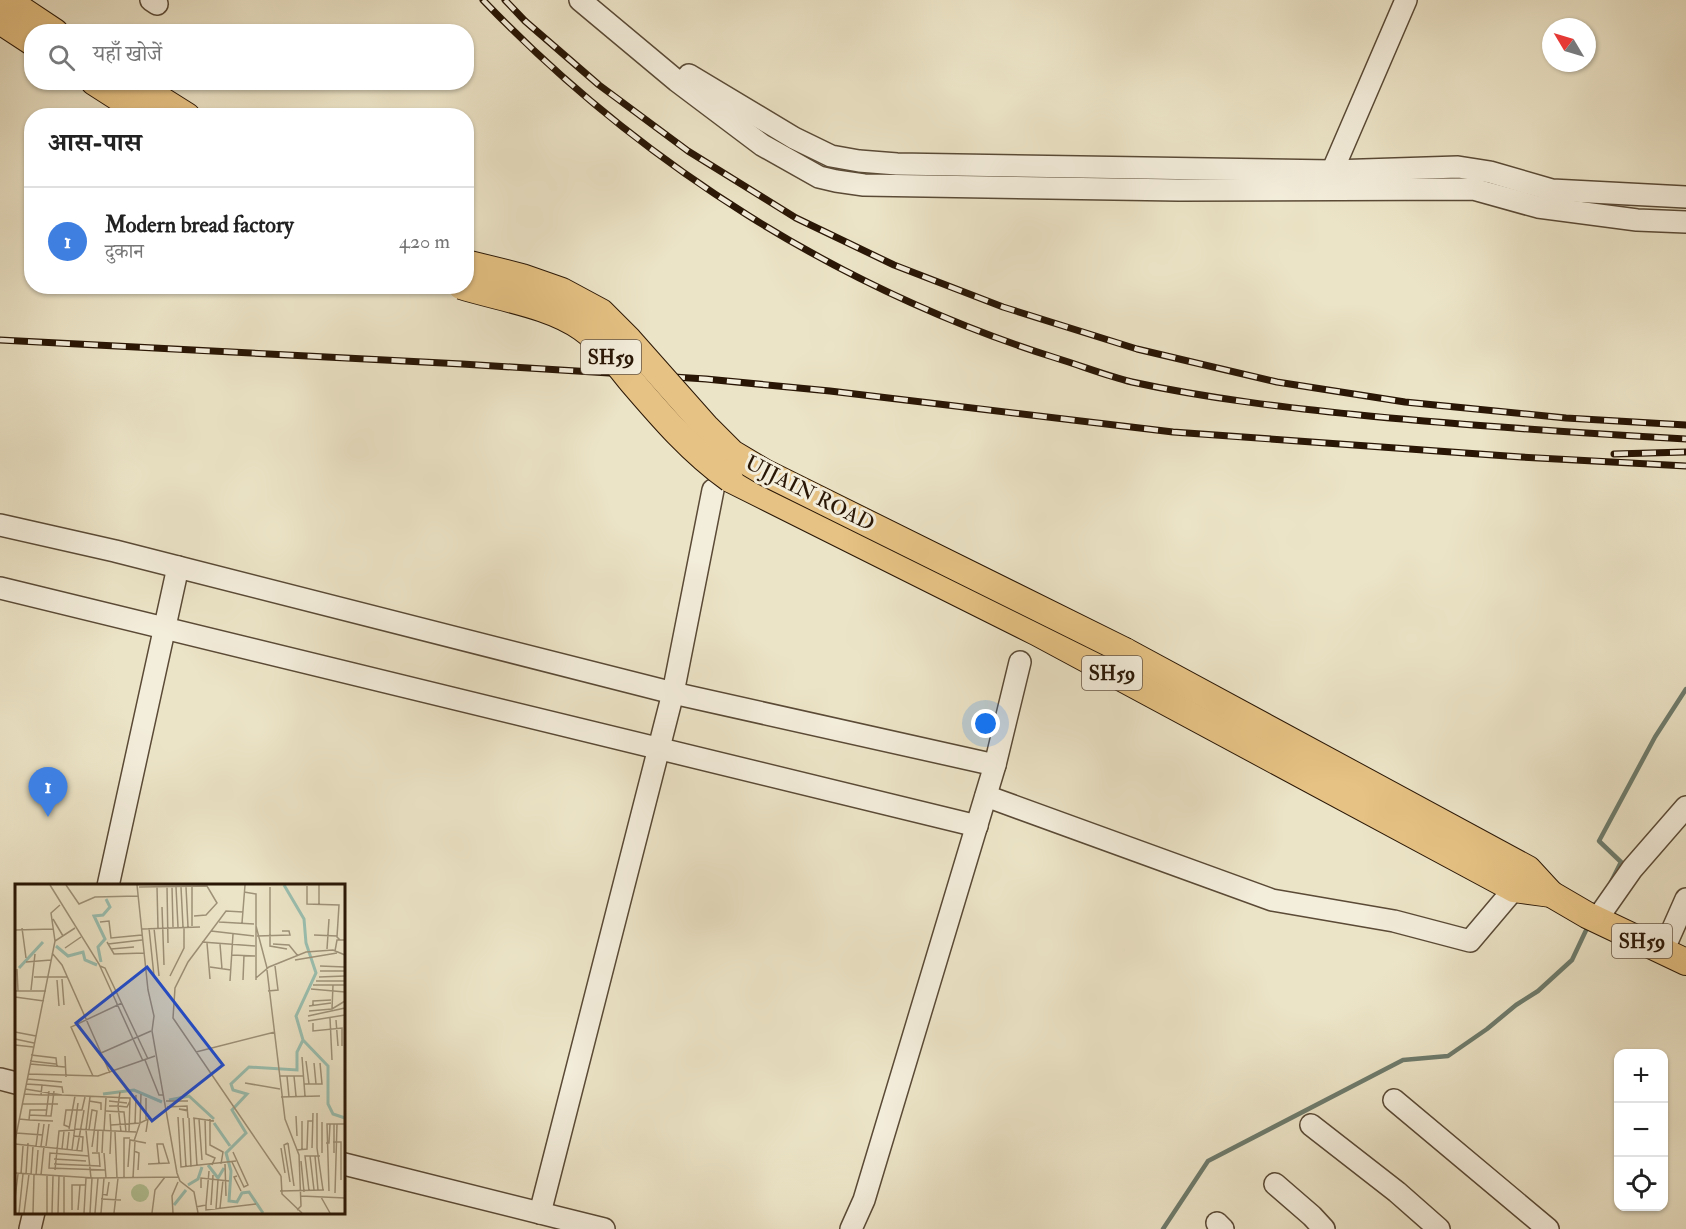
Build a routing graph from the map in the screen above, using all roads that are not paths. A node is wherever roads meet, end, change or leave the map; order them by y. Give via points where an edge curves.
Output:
1 (7, 0) edge
2 (580, 0) edge
3 (603, 0) edge
4 (1406, 0) edge
5 (21, 29) edge
6 (106, 90) edge
7 (146, 90) edge
8 (135, 108) edge
9 (175, 108) edge
10 (1328, 181) junction
11 (1686, 197) edge
12 (1686, 222) edge
13 (474, 265) edge
14 (474, 290) edge
15 (713, 490) dead end
16 (0, 525) edge
17 (178, 567) junction
18 (0, 588) edge
19 (164, 627) junction
20 (1020, 662) dead end
21 (673, 693) junction
22 (659, 749) junction
23 (995, 765) junction
24 (986, 796) junction
25 (1686, 807) edge
26 (977, 826) junction
27 (1495, 866) junction
28 (1521, 879) junction
29 (108, 884) edge
30 (1686, 899) edge
31 (1597, 919) junction
32 (1663, 951) junction
33 (1686, 962) edge
34 (0, 1079) edge
35 (15, 1083) edge
36 (1394, 1100) dead end
37 (1311, 1125) dead end
38 (345, 1164) edge
39 (1275, 1184) dead end
40 (540, 1213) junction
41 (34, 1214) edge
42 (30, 1229) edge
43 (604, 1229) edge
44 (851, 1229) edge
45 (1324, 1229) edge
46 (1439, 1229) edge
47 (1548, 1229) edge

1 - 5 main road
2 - 10 street via 762,145 819,177 876,185
3 - 10 street via 691,76 831,156 897,164
4 - 10 street
6 - 8 main road
7 - 9 main road
10 - 11 street via 1458,167 1552,190
10 - 12 street via 1473,189 1538,207
13 - 27 main road, UJJAIN ROAD / SH59, bridge via 562,291 601,312 732,453 764,472 1125,651 1299,744
14 - 27 main road, SH59, bridge via 564,317 583,328 674,431 730,479
15 - 21 street
16 - 17 street
17 - 19 street
17 - 21 street
18 - 19 street
19 - 22 street
19 - 29 street
20 - 23 street
21 - 22 street
21 - 23 street
22 - 26 street
22 - 40 street
23 - 24 street
24 - 26 street
24 - 28 street via 1272,900 1394,921 1470,941
25 - 31 street via 1632,869
26 - 44 street via 864,1200
27 - 28 main road, SH59
28 - 31 main road, SH59
30 - 32 street
31 - 32 main road, SH59
32 - 33 main road, SH59
34 - 35 street
36 - 47 street
37 - 46 street
38 - 40 street
39 - 45 street
40 - 43 street
41 - 42 street

